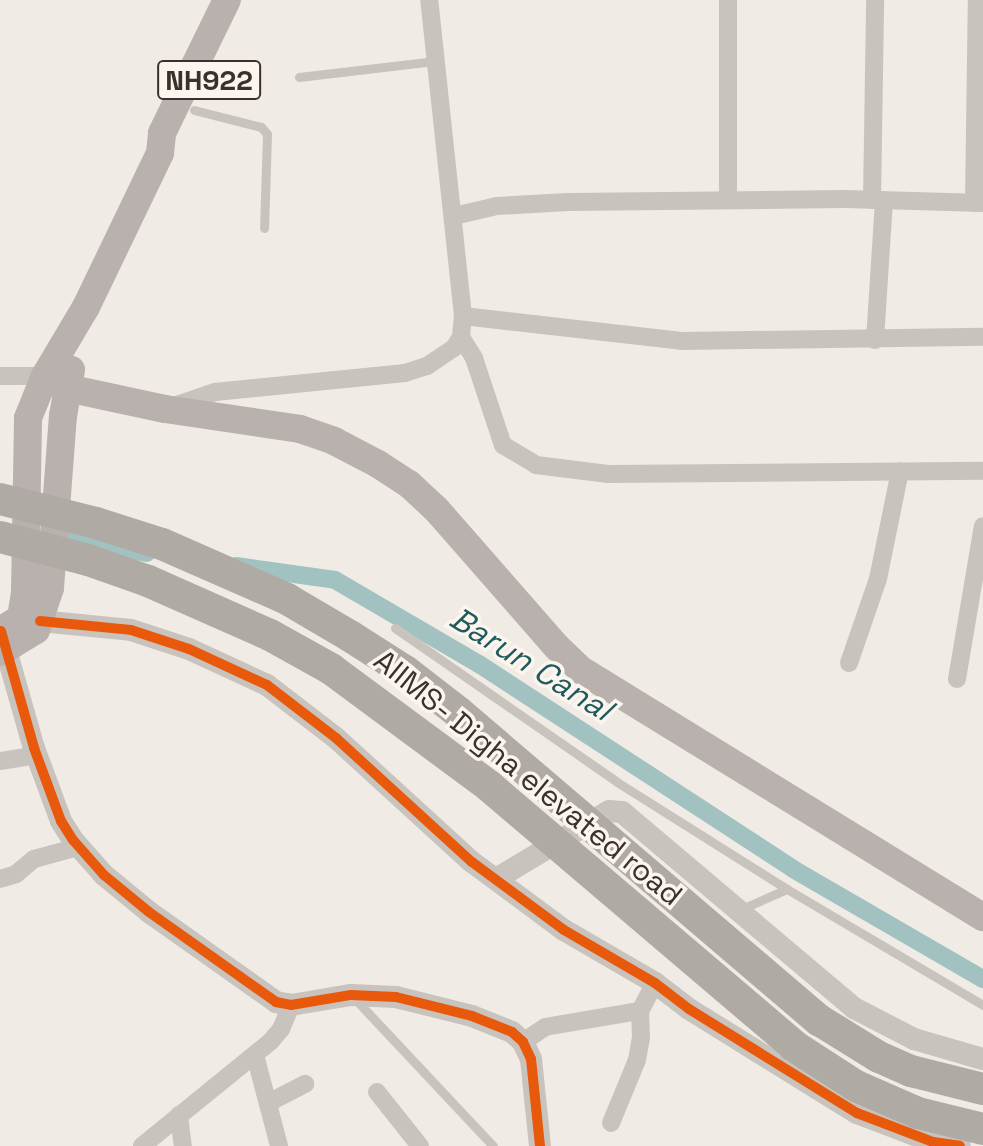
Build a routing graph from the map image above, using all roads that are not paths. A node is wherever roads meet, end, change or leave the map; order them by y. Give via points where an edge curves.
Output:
1 (227, 0) edge
2 (249, 0) edge
3 (429, 0) edge
4 (728, 0) edge
5 (875, 0) edge
6 (977, 0) edge
7 (436, 61) junction
8 (299, 77) dead end
9 (194, 110) junction
10 (160, 153) junction
11 (728, 200) junction
12 (878, 200) junction
13 (979, 203) edge
14 (454, 216) junction
15 (264, 228) dead end
16 (463, 316) junction
17 (461, 337) junction
18 (983, 337) edge
19 (875, 340) junction
20 (0, 376) edge
21 (58, 393) junction
22 (165, 409) junction
23 (900, 471) junction
24 (983, 471) edge
25 (0, 499) edge
26 (983, 526) edge
27 (27, 549) edge
28 (40, 621) junction
29 (395, 628) dead end
30 (2, 641) edge
31 (849, 663) dead end
32 (957, 679) dead end
33 (36, 755) junction
34 (0, 761) edge
35 (78, 847) junction
36 (0, 879) edge
37 (496, 879) junction
38 (787, 889) junction
39 (983, 917) edge
40 (727, 920) junction
41 (655, 983) junction
42 (351, 995) junction
43 (291, 1005) junction
44 (983, 1005) edge
45 (640, 1011) junction
46 (523, 1042) junction
47 (255, 1055) junction
48 (983, 1059) edge
49 (305, 1084) dead end
50 (983, 1089) edge
51 (377, 1092) dead end
52 (268, 1103) junction
53 (179, 1115) junction
54 (611, 1123) dead end
55 (983, 1129) edge
56 (142, 1146) edge
57 (183, 1146) edge
58 (279, 1146) edge
59 (420, 1146) edge
60 (493, 1146) edge
61 (540, 1146) edge
62 (960, 1146) edge

1 - 10 main road via 162,133
2 - 9 main road, NH922
3 - 7 street
4 - 11 street
5 - 12 street
6 - 13 street
7 - 8 lane
7 - 14 street
9 - 10 main road, NH922 via 176,142
9 - 15 lane via 261,127 267,134
10 - 21 main road via 86,307
11 - 12 street
11 - 14 street via 497,206
12 - 13 street
12 - 19 street
14 - 16 street
16 - 17 street
16 - 19 street via 682,341
17 - 22 street via 444,358 405,373 215,392
17 - 23 street via 474,358 503,445 536,465 583,474
18 - 19 street
20 - 21 street
21 - 22 main road
21 - 27 main road
21 - 27 main road via 28,418
22 - 39 main road via 300,429 378,464 436,509 581,670
23 - 24 street
23 - 31 street via 878,579
25 - 40 highway, AIIMS- Digha elevated road via 162,544 287,599 405,671
26 - 32 street
27 - 28 main road via 50,588
27 - 30 main road via 21,618
27 - 55 highway, AIIMS- Digha elevated road via 148,581 257,628 331,669 489,786 794,1046 856,1086 918,1113
28 - 30 main road via 36,630
28 - 37 street via 131,630 189,649 267,685 336,738
29 - 38 lane via 617,782
30 - 33 street
33 - 34 street
33 - 35 street via 61,821
35 - 36 street via 34,859
35 - 43 street via 149,912 263,996
37 - 40 street via 609,811 622,812
37 - 41 street via 564,930
38 - 40 lane via 764,896
38 - 44 lane
40 - 48 street via 854,1008 914,1039
40 - 50 highway, AIIMS- Digha elevated road via 819,1020 911,1071
41 - 45 street
41 - 62 street via 857,1113 933,1142
42 - 43 street
42 - 46 street via 396,997 472,1016 499,1024
42 - 60 lane
43 - 47 street via 281,1029
45 - 46 street via 545,1027
45 - 54 street via 637,1060
46 - 61 street via 534,1077
47 - 52 street
47 - 53 street
49 - 52 street
51 - 59 street
52 - 58 street
53 - 56 street
53 - 57 street

